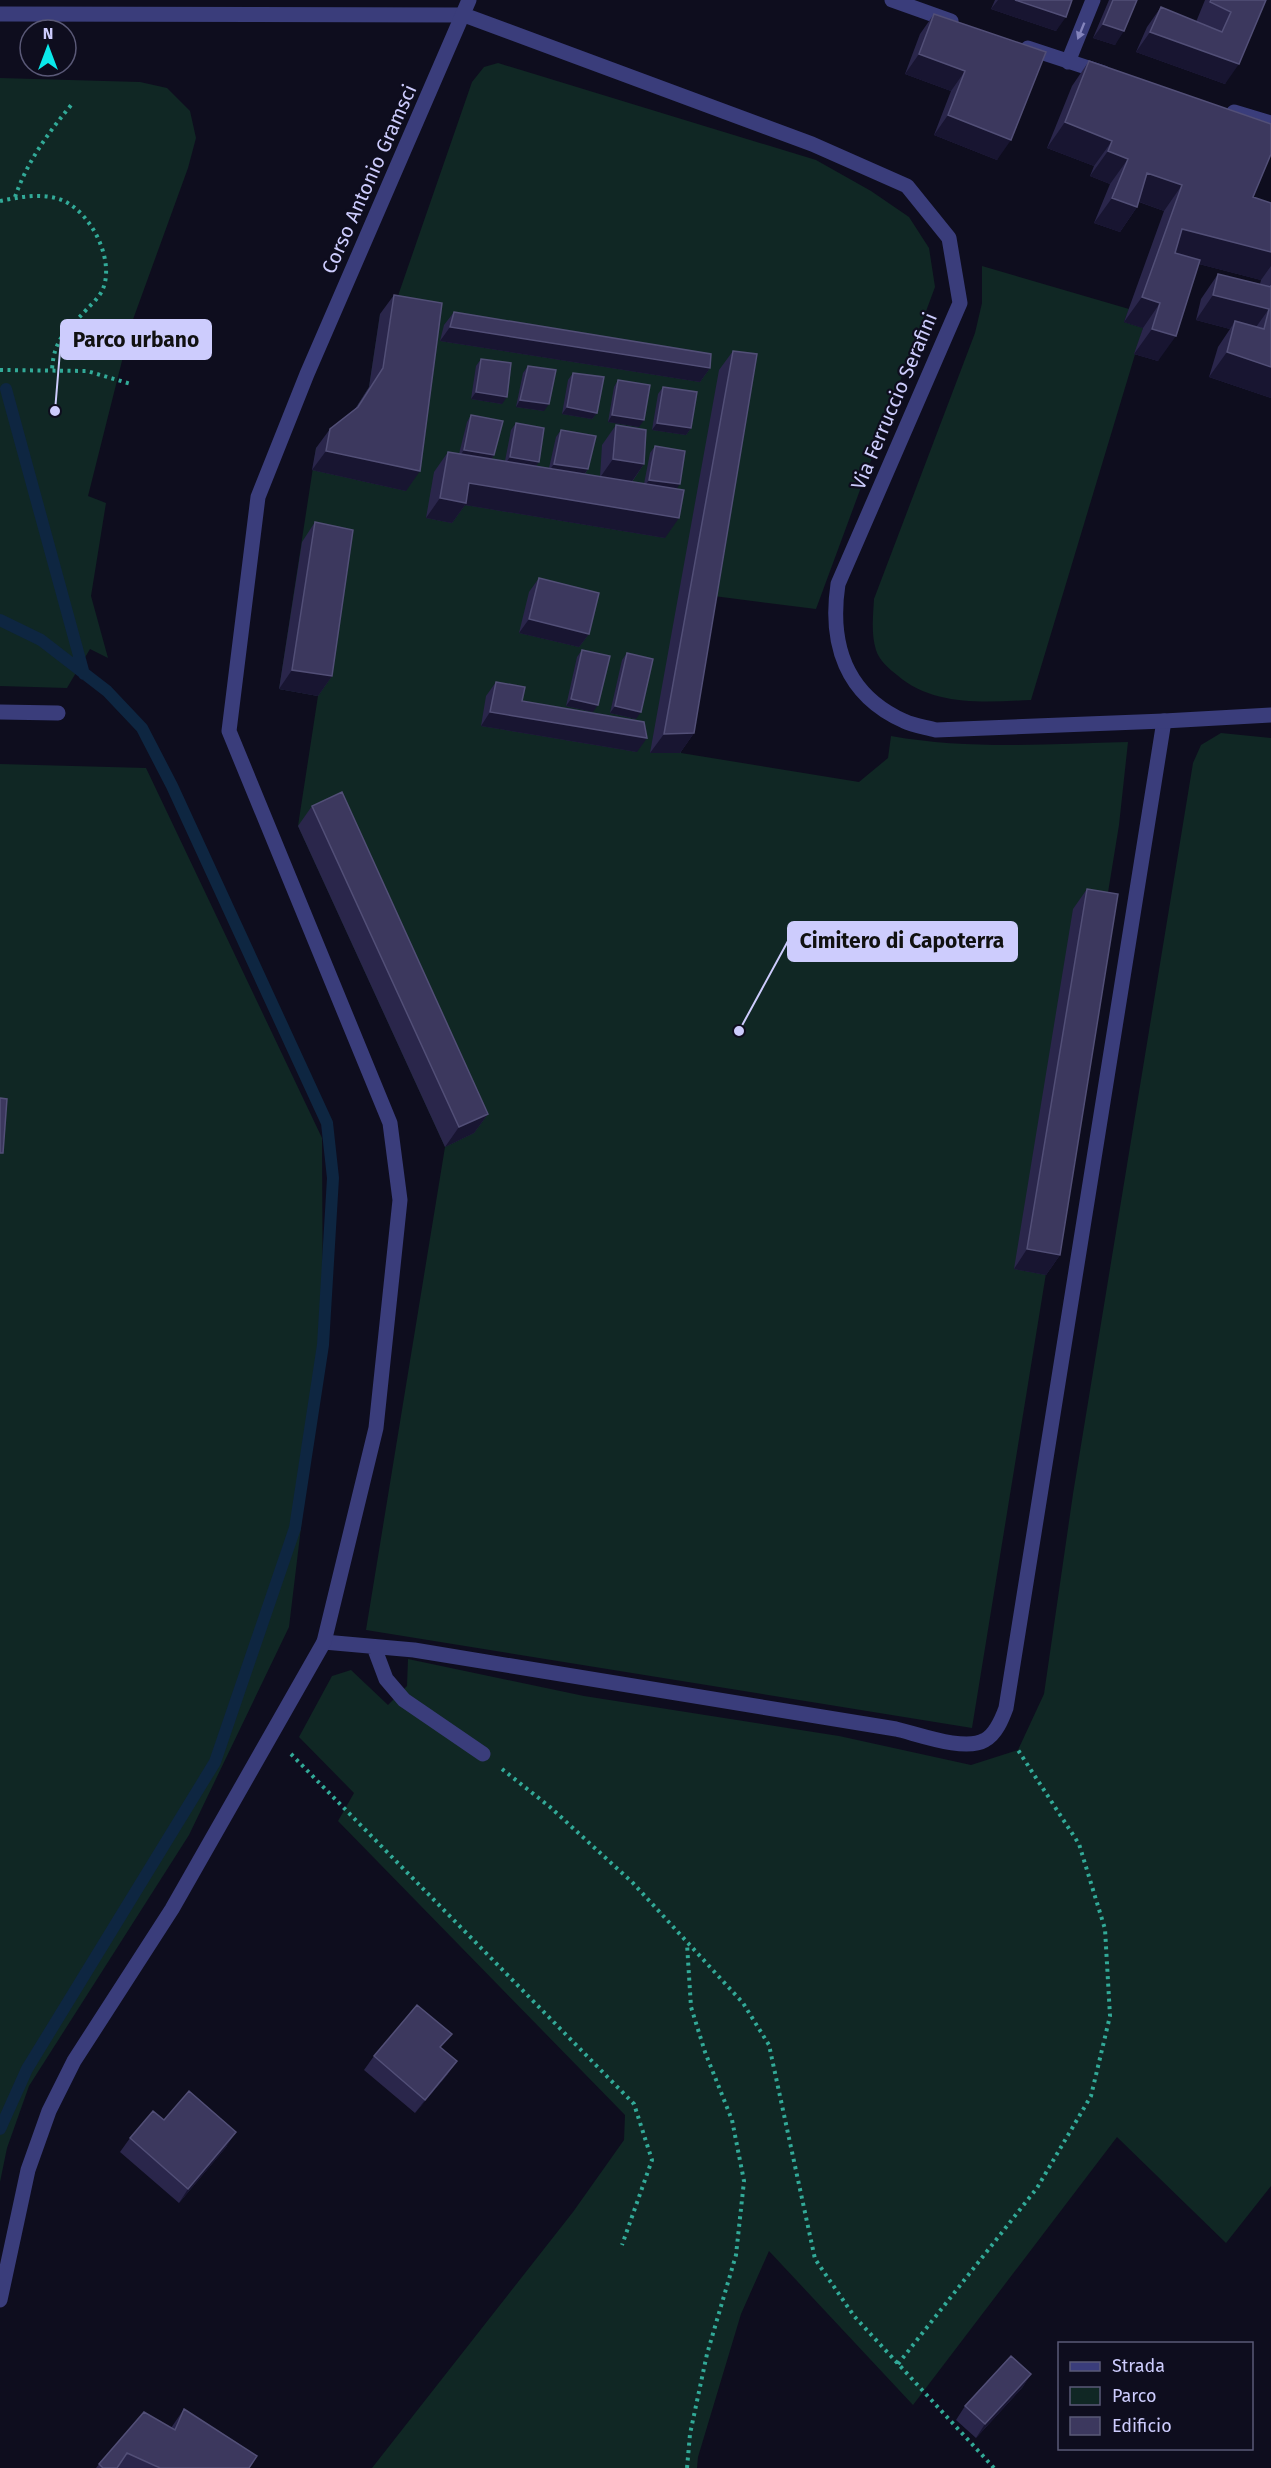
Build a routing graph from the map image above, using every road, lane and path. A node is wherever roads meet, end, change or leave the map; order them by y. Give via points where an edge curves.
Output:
1 (470, 0) edge
2 (892, 0) edge
3 (1093, 0) edge
4 (0, 14) edge
5 (464, 15) junction
6 (969, 27) edge
7 (1013, 43) edge
8 (1068, 62) junction
9 (1113, 76) edge
10 (72, 104) dead end
11 (1215, 106) edge
12 (1271, 123) edge
13 (15, 197) junction
14 (0, 201) edge
15 (0, 370) edge
16 (52, 370) junction
17 (131, 384) dead end
18 (0, 712) edge
19 (58, 713) dead end
20 (1271, 715) edge
21 (1164, 721) junction
22 (324, 1642) junction
23 (374, 1647) junction
24 (1000, 1724) junction
25 (271, 1735) junction
26 (483, 1754) joint
27 (687, 1944) junction
28 (622, 2245) dead end
29 (0, 2300) edge
30 (898, 2364) junction
31 (687, 2468) edge
32 (994, 2468) edge

1 - 5 street, Corso Antonio Gramsci
2 - 6 street
3 -> 8 street
4 - 5 street
5 - 21 street, Via Ferruccio Serafini via 812,144 907,186 949,238 960,303 838,584 836,638 845,664 860,688 881,708 906,722 936,730
5 - 22 street, Corso Antonio Gramsci via 307,374 258,497 229,731 390,1123 400,1200 376,1428
7 - 8 street
8 - 9 street
10 - 13 path via 23,173
11 - 12 street
13 - 14 path
13 - 16 path via 64,201 86,219 104,255 102,291 53,350
15 - 16 path
16 - 17 path via 87,371
18 - 19 street
20 - 21 street, Via Ferruccio Serafini
21 - 24 street via 1006,1708
22 - 23 street
22 - 25 street, Corso Antonio Gramsci
23 - 24 street via 414,1650 873,1725 963,1745 986,1740
23 - 26 street via 386,1679 404,1700
24 - 30 path via 1079,1844 1105,1929 1110,2016 1091,2096 1036,2188
25 - 28 path via 634,2104 652,2160
25 - 29 street, Corso Antonio Gramsci via 172,1909 74,2061 50,2111 28,2170
26 - 27 path via 550,1807 633,1883
27 - 30 path via 743,2003 769,2045 815,2259 854,2316
27 - 31 path via 691,2007 732,2120 744,2181 736,2255 706,2354
30 - 32 path

